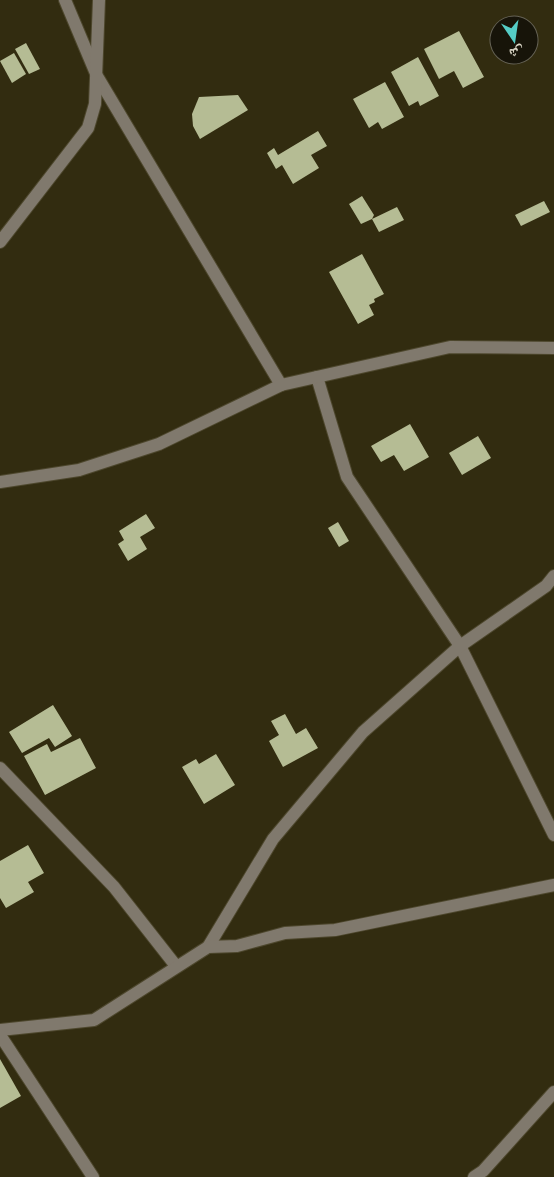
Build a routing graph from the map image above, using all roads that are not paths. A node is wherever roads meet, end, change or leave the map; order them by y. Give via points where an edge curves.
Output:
1 (65, 0) edge
2 (99, 0) edge
3 (97, 76) junction
4 (0, 242) edge
5 (554, 348) edge
6 (317, 377) junction
7 (281, 385) junction
8 (0, 482) edge
9 (554, 576) edge
10 (460, 646) junction
11 (0, 768) edge
12 (554, 835) edge
13 (554, 885) edge
14 (208, 947) junction
15 (176, 966) junction
16 (0, 1030) edge
17 (0, 1035) edge
18 (554, 1092) edge
19 (93, 1177) edge
20 (474, 1177) edge

1 - 3 street
2 - 3 street
3 - 4 street via 95,104 88,128
3 - 7 street
5 - 6 street via 450,347
6 - 7 street
6 - 10 street via 347,477
7 - 8 street via 159,444 79,470
9 - 10 street via 546,586
10 - 12 street
10 - 14 street via 363,732 272,839
11 - 15 street via 114,887
13 - 14 street via 335,930 285,934 237,946
14 - 15 street
15 - 16 street via 94,1020
17 - 19 street
18 - 20 street

